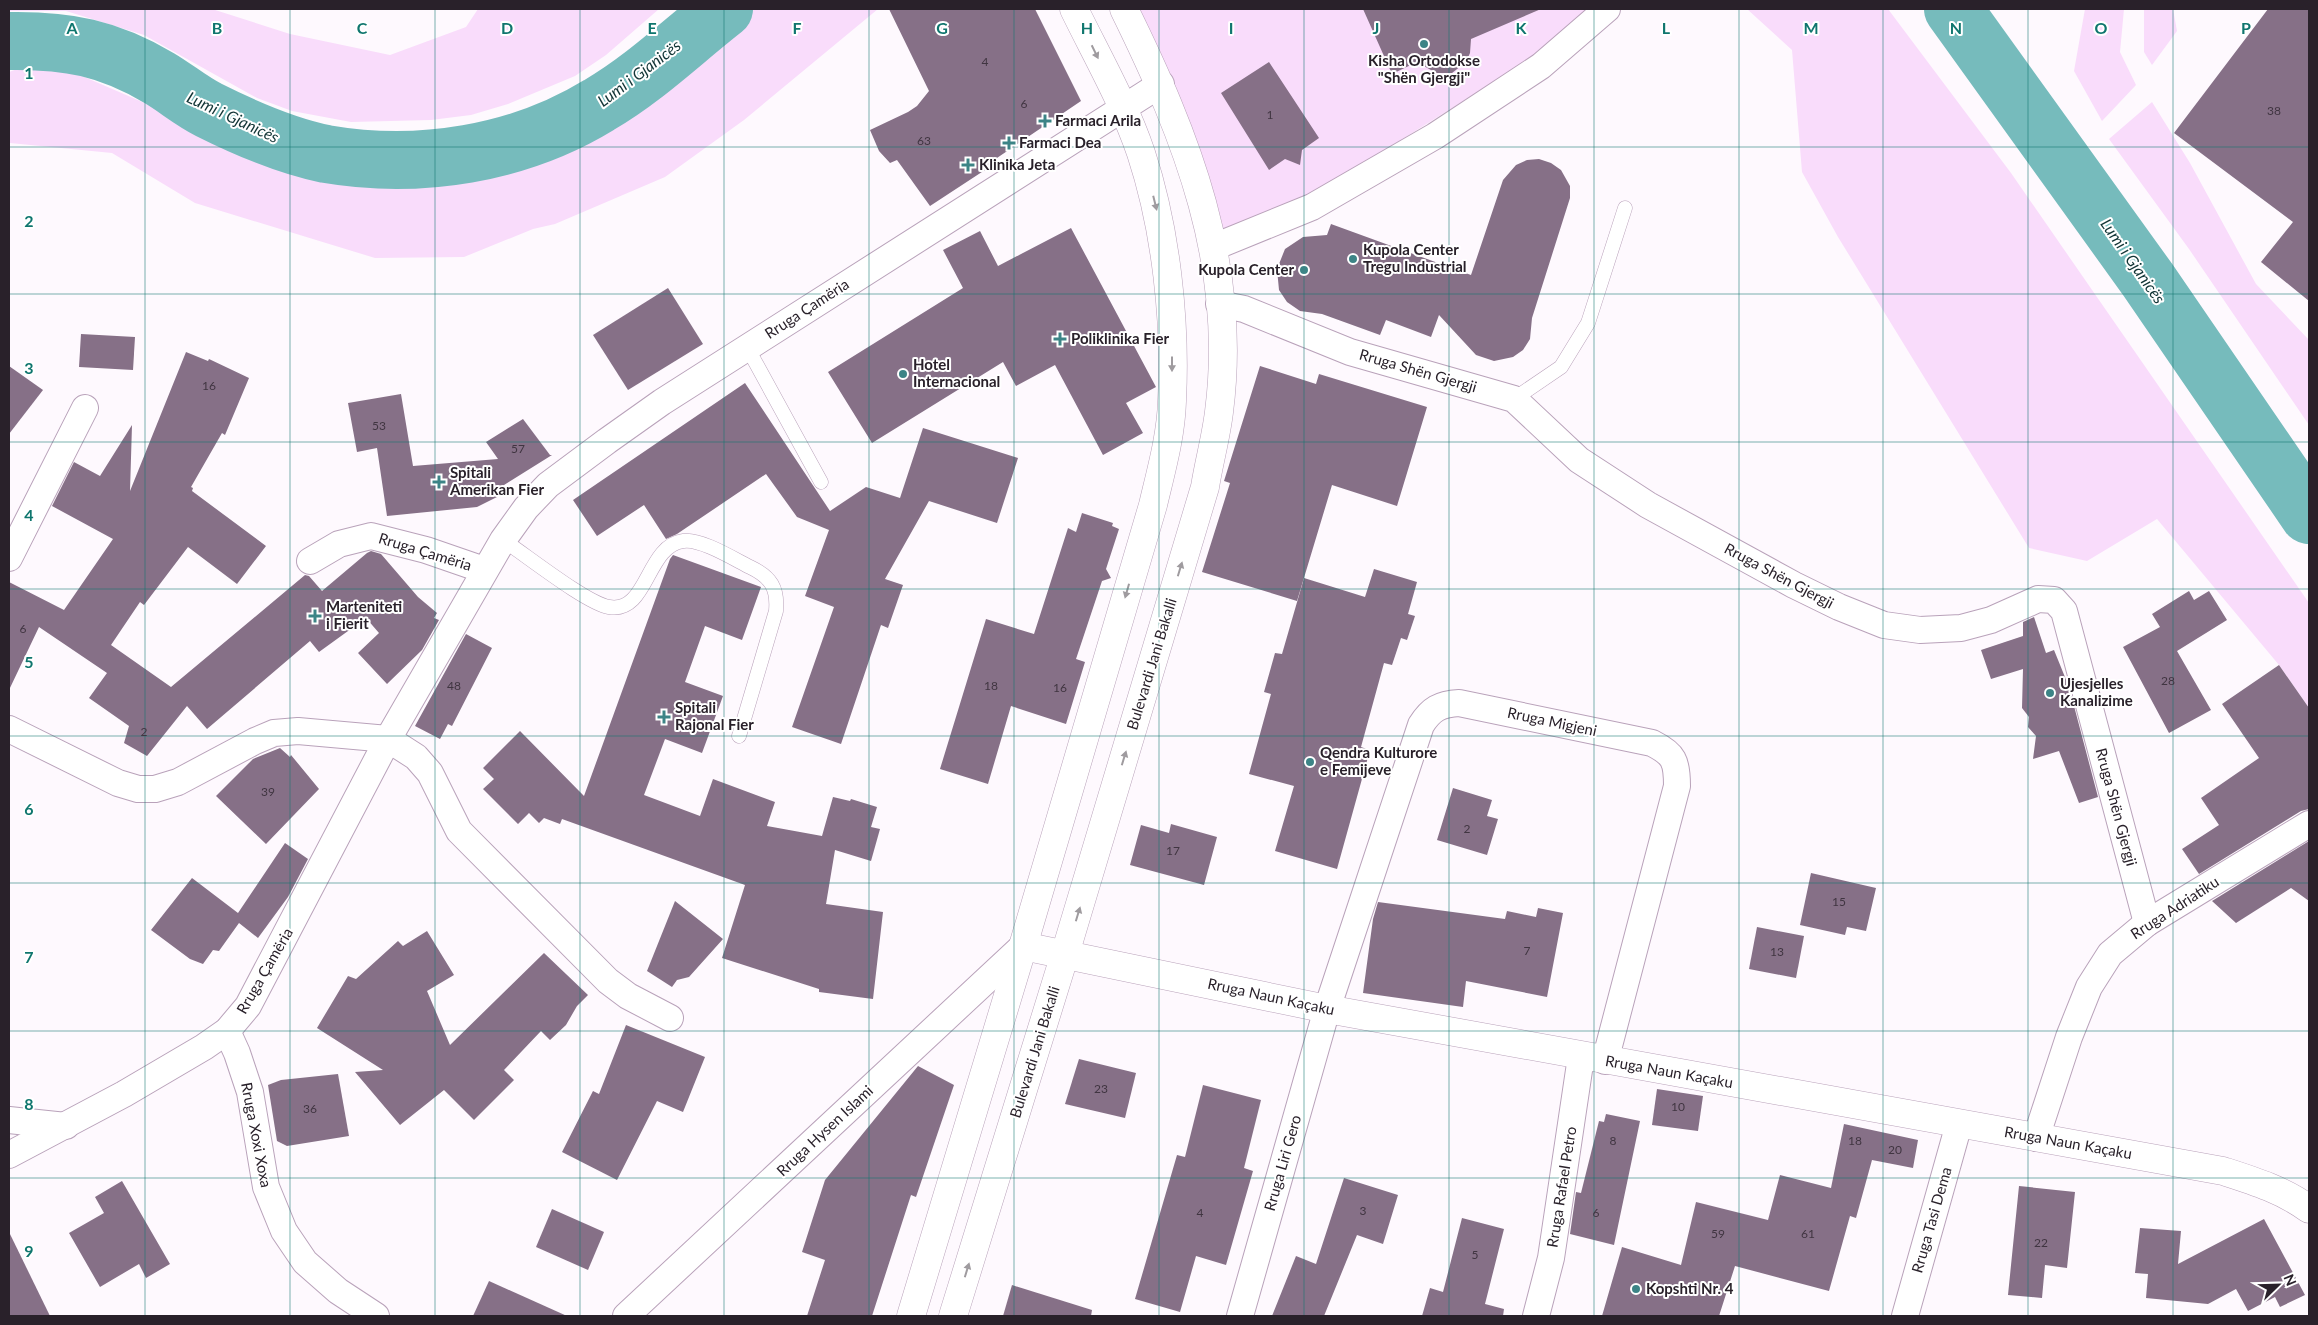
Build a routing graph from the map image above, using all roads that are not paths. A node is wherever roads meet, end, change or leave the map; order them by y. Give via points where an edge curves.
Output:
1 (1074, 9) edge
2 (1124, 9) edge
3 (1608, 9) edge
4 (1161, 84) junction
5 (1122, 107) junction
6 (1625, 208) dead end
7 (1214, 247) junction
8 (1219, 304) junction
9 (747, 347) junction
10 (1514, 399) junction
11 (86, 408) dead end
12 (821, 482) dead end
13 (503, 540) junction
14 (9, 558) edge
15 (310, 561) dead end
16 (484, 570) junction
17 (9, 729) edge
18 (739, 736) dead end
19 (388, 739) junction
20 (2309, 824) edge
21 (2146, 923) junction
22 (1023, 946) junction
23 (1066, 954) junction
24 (1327, 1009) junction
25 (670, 1018) dead end
26 (227, 1031) junction
27 (1593, 1059) junction
28 (9, 1120) edge
29 (1960, 1124) junction
30 (66, 1126) junction
31 (2036, 1138) junction
32 (9, 1155) edge
33 (2309, 1209) edge
34 (376, 1316) edge
35 (626, 1316) edge
36 (911, 1316) edge
37 (953, 1316) edge
38 (1240, 1316) edge
39 (1536, 1316) edge
40 (1905, 1316) edge

1 -> 5 main road
2 - 4 main road, Bulevardi Jani Bakalli
3 - 7 street via 1541,66 1435,136 1312,207
4 - 5 street, Rruga Çamëria
4 - 7 main road, Bulevardi Jani Bakalli via 1192,167
5 - 9 street, Rruga Çamëria
5 -> 22 main road via 1140,152 1159,221 1172,346 1168,439 1153,505
6 - 10 lane via 1588,323 1561,367
7 - 8 main road, Bulevardi Jani Bakalli
8 - 10 street, Rruga Shën Gjergji via 1244,310 1350,352
23 -> 8 main road, Bulevardi Jani Bakalli via 1205,487 1219,412 1222,344
9 - 12 lane
9 - 13 street, Rruga Çamëria via 568,469 526,508
10 - 21 street, Rruga Shën Gjergji via 1580,460 1648,505 1794,585 1884,625 1920,630 1961,628 1991,620 2038,599 2054,600 2064,611
11 - 14 street
13 - 16 street, Rruga Çamëria
13 - 18 lane via 592,602 610,608 628,603 642,589 662,552 684,540 701,544 759,571 771,582 777,596 776,611
15 - 16 street, Rruga Çamëria via 339,544 371,536
16 - 19 street, Rruga Çamëria
17 - 19 street via 118,783 138,789 155,789 178,782 274,733 298,731
19 - 25 street via 416,757 430,773 459,830 608,981 628,996
19 - 26 street, Rruga Çamëria via 265,977 248,1006
20 - 21 street, Rruga Adriatiku
21 - 31 street, Rruga Adriatiku via 2110,954 2089,987 2068,1037
22 - 23 main road, Rruga Naun Kaçaku
22 - 35 street, Rruga Hysen Islami
22 - 36 main road
23 - 24 main road, Rruga Naun Kaçaku
37 -> 23 main road, Bulevardi Jani Bakalli
24 - 27 main road, Rruga Naun Kaçaku
24 - 27 street, Rruga Migjeni via 1421,725 1429,712 1443,704 1459,703 1652,743 1668,752 1677,767 1677,786
24 - 38 street, Rruga Liri Gero
26 - 30 street, Rruga Çamëria via 163,1072
26 - 34 street, Rruga Xoxi Xoxa via 250,1092 266,1187 284,1231 306,1262 338,1291
27 - 29 main road, Rruga Naun Kaçaku
27 - 39 street, Rruga Rafael Petro
28 - 30 street
29 - 31 main road, Rruga Naun Kaçaku
29 - 40 street, Rruga Tasi Dema
30 - 32 street, Rruga Çamëria
31 - 33 main road, Rruga Naun Kaçaku via 2223,1171 2262,1183

